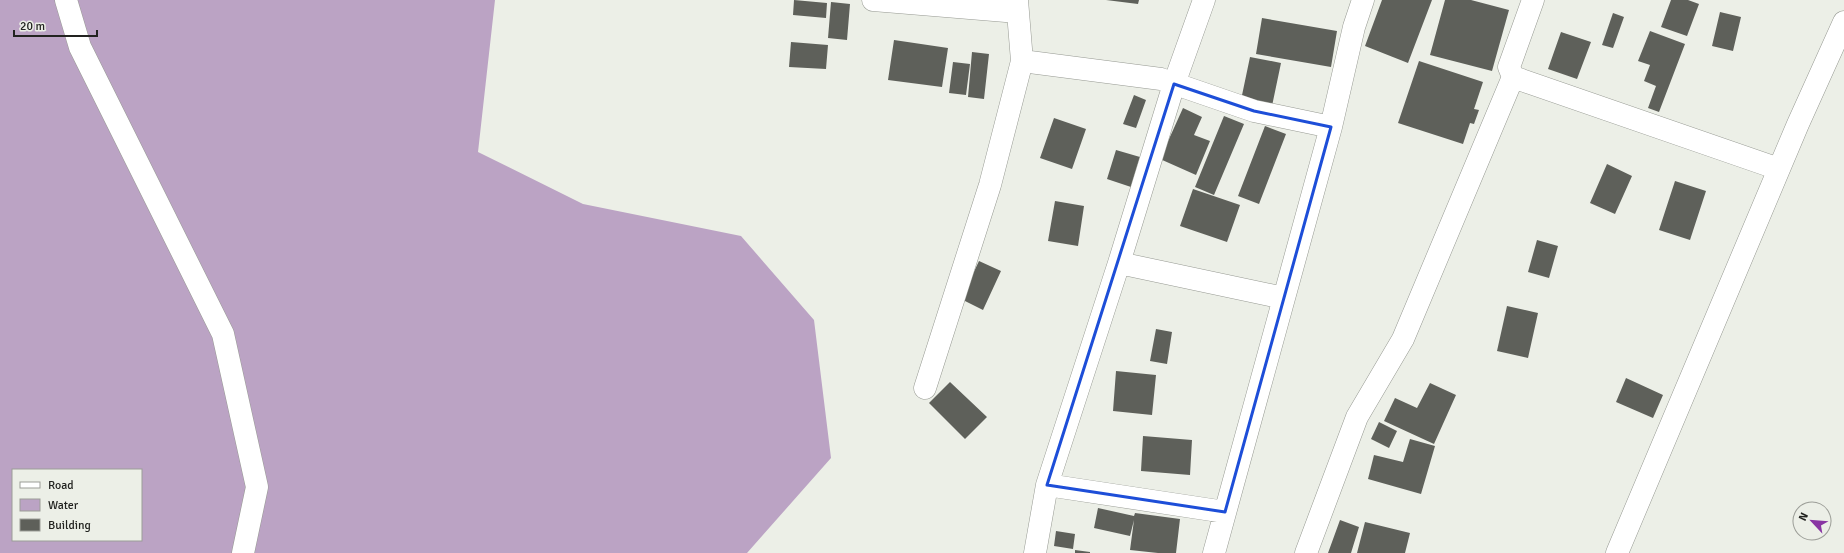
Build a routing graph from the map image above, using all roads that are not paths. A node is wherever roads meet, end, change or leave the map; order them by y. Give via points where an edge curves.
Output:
1 (66, 0) edge
2 (873, 0) edge
3 (1204, 0) edge
4 (1363, 0) edge
5 (1528, 1) edge
6 (1018, 6) edge
7 (1844, 22) edge
8 (1022, 60) junction
9 (1514, 77) junction
10 (1174, 84) junction
11 (1331, 127) junction
12 (1779, 169) junction
13 (1119, 263) junction
14 (1284, 298) junction
15 (925, 388) dead end
16 (1047, 485) junction
17 (1225, 512) junction
18 (243, 553) edge
19 (1035, 553) edge
20 (1214, 553) edge
21 (1306, 553) edge
22 (1617, 553) edge

1 - 18 street via 80,47 223,334 258,487
2 - 6 street
3 - 10 street
4 - 11 street via 1354,27
5 - 9 street via 1509,67
6 - 8 street
7 - 12 street
8 - 10 street via 1161,79
8 - 15 street via 990,185
9 - 12 street
9 - 21 street via 1404,339 1357,417
10 - 11 street via 1254,110
10 - 13 street
11 - 14 street
12 - 22 street
13 - 14 street
13 - 16 street
14 - 17 street
16 - 17 street
16 - 19 street
17 - 20 street

